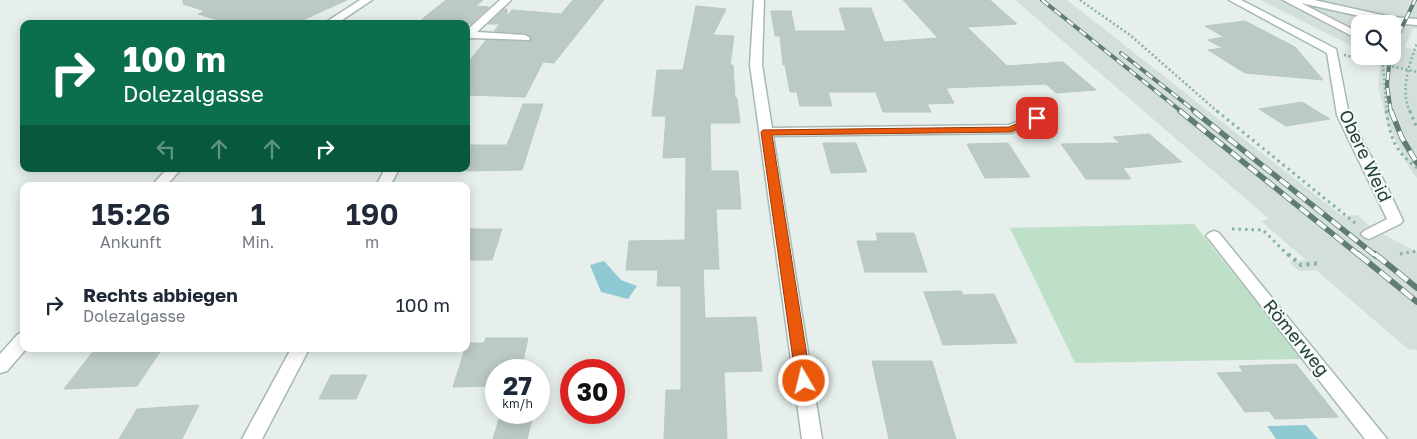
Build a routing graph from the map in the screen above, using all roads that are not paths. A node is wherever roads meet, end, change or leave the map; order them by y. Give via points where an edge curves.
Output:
1 (367, 0) edge
2 (506, 0) edge
3 (759, 0) edge
4 (1234, 0) edge
5 (1288, 0) edge
6 (1301, 0) edge
7 (334, 20) edge
8 (1417, 22) edge
9 (1351, 32) edge
10 (470, 34) edge
11 (470, 36) edge
12 (525, 38) dead end
13 (1037, 118) dead end
14 (766, 132) junction
15 (171, 172) edge
16 (162, 182) edge
17 (1369, 234) road end
18 (1214, 236) road end
19 (20, 344) edge
20 (298, 352) edge
21 (0, 366) edge
22 (252, 439) edge
23 (812, 439) edge
24 (1378, 439) edge

1 - 7 street
2 - 10 street
3 - 14 street via 756,65
4 - 17 street, Obere Weid via 1332,51 1343,115 1395,221
5 - 9 street
6 - 8 street via 1391,20
11 - 12 street
13 - 14 street via 1011,130
14 - 23 street
15 - 16 street
18 - 24 street, Römerweg
19 - 21 street
20 - 22 street

